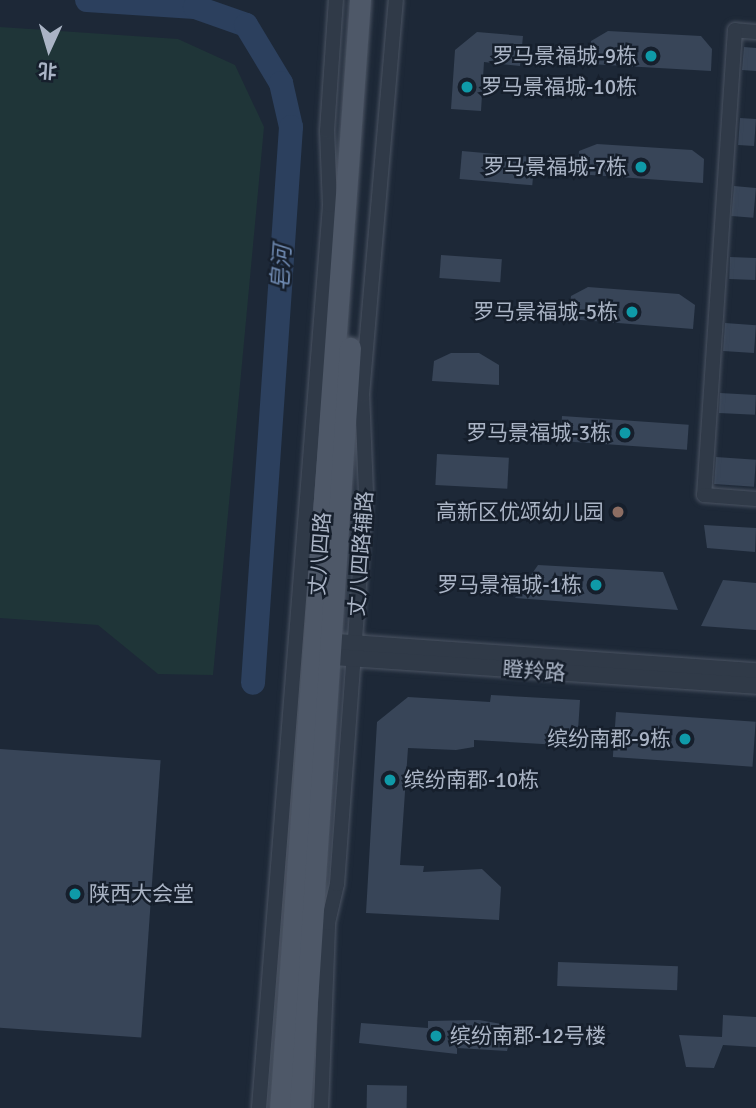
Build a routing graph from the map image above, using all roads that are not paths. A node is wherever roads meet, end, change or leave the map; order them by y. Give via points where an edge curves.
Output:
1 (336, 0) edge
2 (360, 0) edge
3 (373, 0) edge
4 (396, 0) edge
5 (756, 32) edge
6 (756, 499) edge
7 (322, 648) junction
8 (355, 651) junction
9 (756, 671) edge
10 (756, 686) edge
11 (259, 1108) edge
12 (281, 1108) edge
13 (300, 1108) edge
14 (321, 1108) edge

1 - 11 street via 327,131 330,205
2 - 7 main road, 丈八四路
3 - 7 main road, 丈八四路
4 - 8 street, 丈八四路辅路 via 362,395 366,492
5 - 6 street via 735,30 704,495
7 - 8 street, 瞪羚路
7 - 12 main road, 丈八四路
7 - 13 main road, 丈八四路
8 - 9 street, 瞪羚路
8 - 10 street, 瞪羚路
8 - 14 street, 丈八四路辅路 via 337,884 327,936

